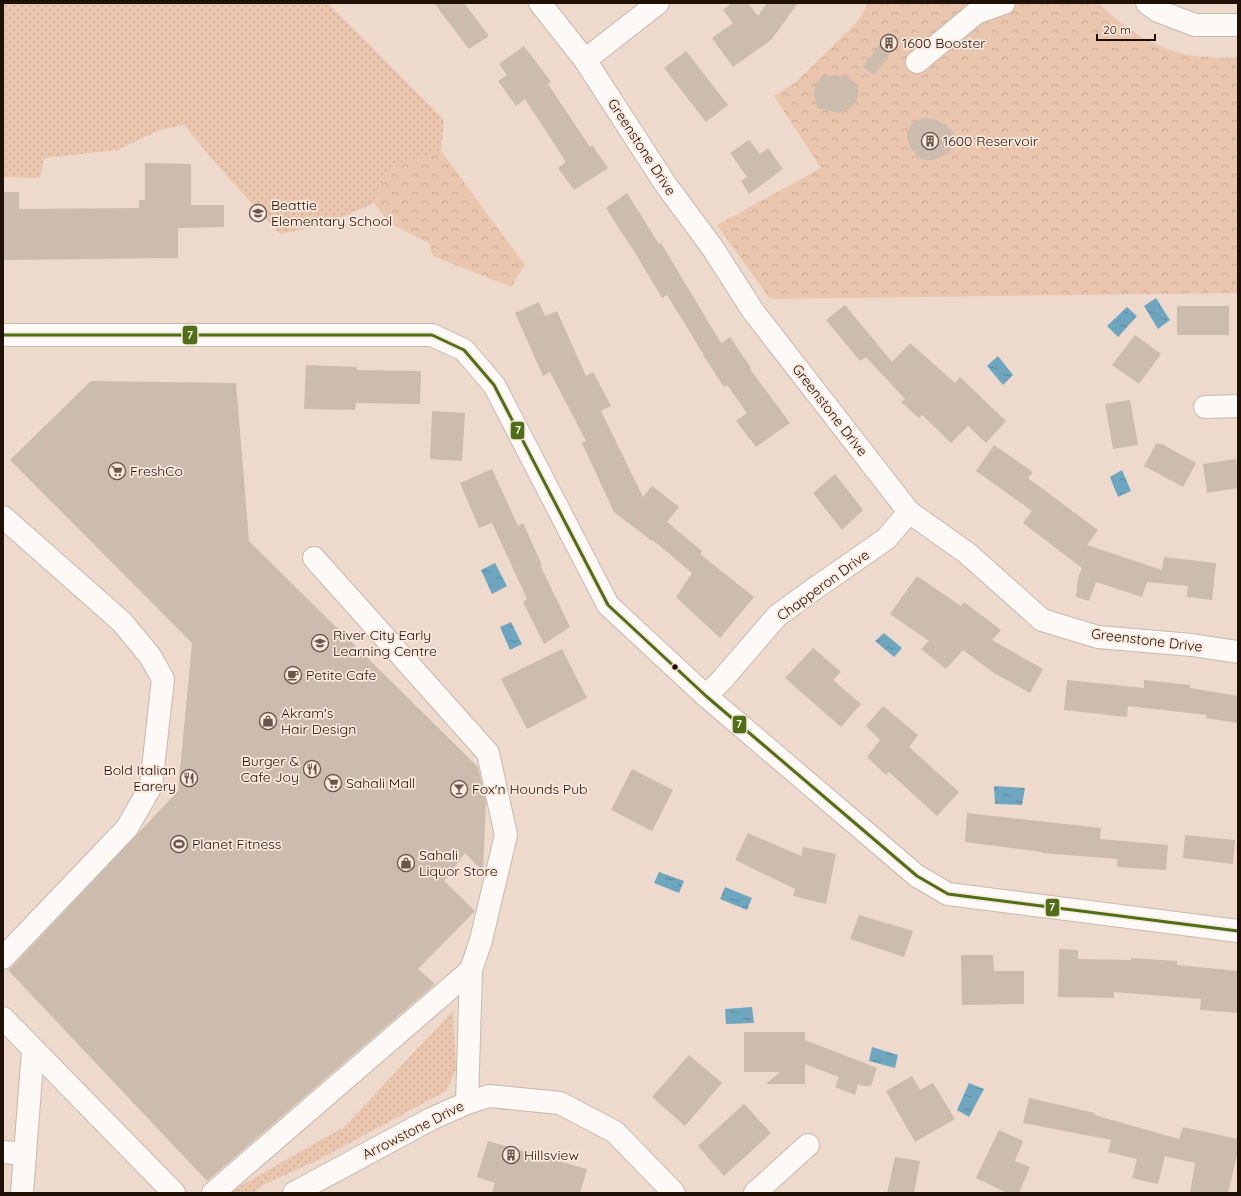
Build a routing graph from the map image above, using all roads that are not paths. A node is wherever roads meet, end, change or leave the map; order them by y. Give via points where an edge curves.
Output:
1 (540, 3) edge
2 (658, 3) edge
3 (1004, 3) edge
4 (1147, 3) edge
5 (1238, 25) edge
6 (585, 60) junction
7 (917, 62) dead end
8 (3, 335) edge
9 (1238, 406) edge
10 (1205, 407) dead end
11 (909, 512) junction
12 (3, 517) edge
13 (314, 558) dead end
14 (1238, 652) edge
15 (706, 696) junction
16 (1238, 931) edge
17 (3, 958) edge
18 (471, 970) junction
19 (3, 1018) edge
20 (34, 1050) junction
21 (467, 1103) junction
22 (808, 1145) dead end
23 (3, 1152) edge
24 (25, 1154) junction
25 (22, 1193) edge
26 (174, 1193) edge
27 (213, 1193) edge
28 (294, 1193) edge
29 (674, 1193) edge
30 (755, 1193) edge

1 - 6 street, Greenstone Drive
2 - 6 street
3 - 7 street via 976,13
4 - 5 street via 1158,11 1195,25
6 - 11 street, Greenstone Drive via 666,185 712,247 753,311
8 - 15 street via 432,336 464,350 494,385 608,605
9 - 10 street
11 - 14 street, Greenstone Drive via 967,553 1042,620 1098,637 1192,645
11 - 15 street, Chapperon Drive via 886,539 777,616
12 - 17 street via 122,622 150,656 163,679 152,786 127,828
13 - 18 street via 488,753 506,835
15 - 16 street via 917,876 948,894
18 - 21 street
18 - 27 street
19 - 20 street
20 - 24 street
20 - 26 street
21 - 28 street, Arrowstone Drive via 431,1119
21 - 29 street, Arrowstone Drive via 489,1096 560,1103 615,1132
22 - 30 street
23 - 24 street
24 - 25 street

